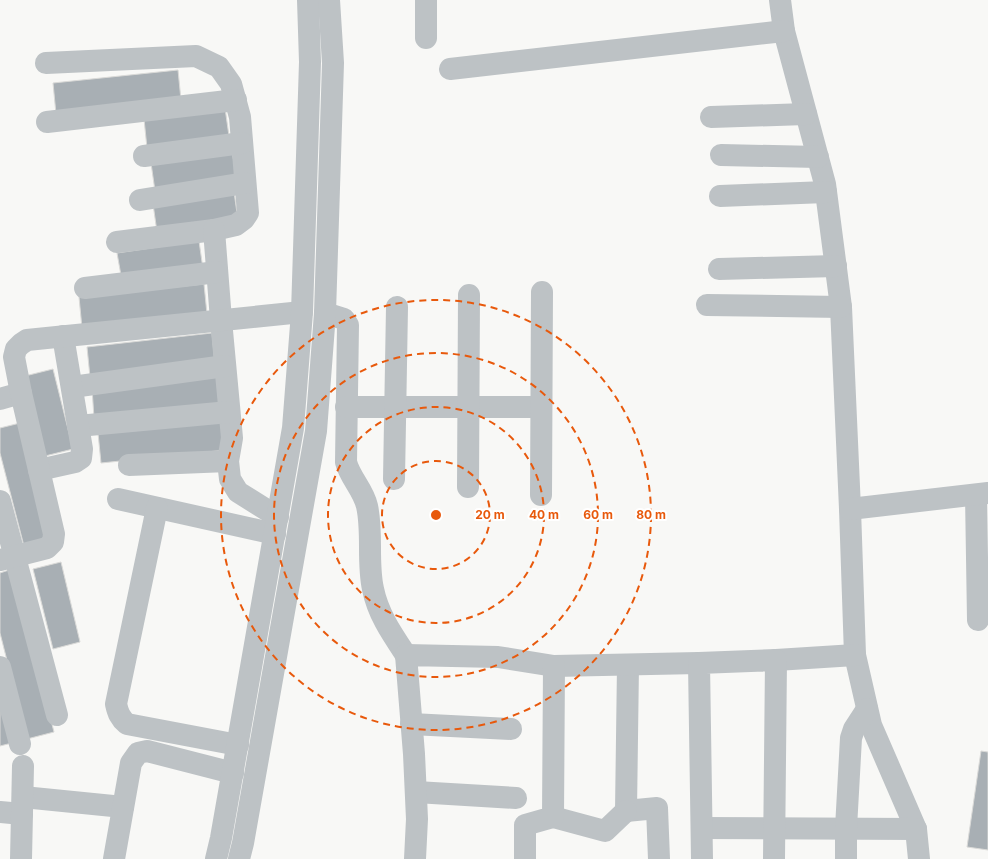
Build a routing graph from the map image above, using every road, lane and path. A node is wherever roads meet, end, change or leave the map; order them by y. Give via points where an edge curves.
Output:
1 (308, 0) edge
2 (329, 0) edge
3 (426, 0) edge
4 (780, 0) edge
5 (784, 31) junction
6 (426, 38) dead end
7 (46, 62) dead end
8 (450, 69) dead end
9 (236, 100) junction
10 (806, 114) junction
11 (710, 117) dead end
12 (47, 122) dead end
13 (242, 143) junction
14 (721, 155) dead end
15 (144, 156) dead end
16 (818, 157) junction
17 (245, 183) junction
18 (826, 192) junction
19 (720, 196) dead end
20 (140, 200) dead end
21 (214, 230) junction
22 (117, 242) dead end
23 (836, 266) junction
24 (719, 269) dead end
25 (217, 272) junction
26 (85, 288) dead end
27 (542, 292) dead end
28 (469, 295) dead end
29 (707, 304) dead end
30 (397, 307) dead end
31 (841, 307) junction
32 (302, 312) junction
33 (325, 313) junction
34 (221, 320) junction
35 (63, 336) junction
36 (225, 366) junction
37 (72, 387) junction
38 (21, 393) junction
39 (0, 399) edge
40 (346, 407) junction
41 (396, 407) junction
42 (468, 407) junction
43 (541, 407) junction
44 (230, 412) junction
45 (78, 426) junction
46 (228, 461) junction
47 (129, 465) dead end
48 (39, 470) junction
49 (394, 479) dead end
50 (468, 487) dead end
51 (982, 494) edge
52 (541, 495) dead end
53 (118, 499) dead end
54 (0, 501) edge
55 (157, 508) junction
56 (850, 509) junction
57 (276, 526) junction
58 (7, 558) edge
59 (978, 620) dead end
60 (406, 654) junction
61 (855, 655) junction
62 (776, 660) junction
63 (699, 663) junction
64 (628, 664) junction
65 (554, 666) junction
66 (0, 667) edge
67 (867, 709) junction
68 (57, 715) dead end
69 (411, 724) junction
70 (511, 729) dead end
71 (20, 744) dead end
72 (238, 745) junction
73 (23, 766) dead end
74 (233, 772) junction
75 (416, 792) junction
76 (516, 798) dead end
77 (22, 806) junction
78 (123, 806) junction
79 (626, 811) junction
80 (0, 812) edge
81 (553, 817) junction
82 (702, 828) junction
83 (774, 828) junction
84 (846, 828) junction
85 (916, 829) junction
86 (21, 859) edge
87 (114, 859) edge
88 (216, 859) edge
89 (239, 859) edge
90 (415, 859) edge
91 (525, 859) edge
92 (659, 859) edge
93 (702, 859) edge
94 (774, 859) edge
95 (846, 859) edge
96 (919, 859) edge

1 - 32 street via 310,62
2 - 33 street via 332,63
3 - 6 street
4 - 5 street
5 - 8 street
5 - 10 street
7 - 9 street via 196,56 219,67 231,84
9 - 12 street
9 - 13 street
10 - 11 street
10 - 16 street
13 - 15 street
13 - 17 street
14 - 16 street
16 - 18 street
17 - 20 street
17 - 21 street via 248,213 236,225
18 - 19 street
18 - 23 street
21 - 22 street
21 - 25 street
23 - 24 street
23 - 31 street
25 - 26 street
25 - 34 street
27 - 43 street
28 - 42 street
29 - 31 street
30 - 41 street
31 - 56 street
32 - 34 street
32 - 57 street via 293,428
33 - 40 street via 344,319 348,325
33 - 89 street via 316,431
34 - 35 street
34 - 36 street
35 - 37 street
35 - 38 street via 27,340 16,350 14,357
36 - 37 street
36 - 44 street
37 - 45 street
38 - 39 street
38 - 48 street
40 - 41 street
40 - 60 street via 346,462 348,471 362,491 367,506 372,588 379,612
41 - 42 street
41 - 49 street
42 - 43 street
42 - 50 street
43 - 52 street
44 - 45 street
44 - 46 street via 232,438
45 - 48 street via 81,458 75,462
46 - 47 street
46 - 57 street via 230,479 238,492
48 - 58 street via 54,534 53,542 47,548
51 - 56 street
51 - 59 street
53 - 55 street
54 - 58 street
55 - 57 street
55 - 72 street via 116,704 118,713 127,724
56 - 61 street
57 - 72 street
58 - 68 street
60 - 65 street via 498,657
60 - 69 street
61 - 62 street
61 - 67 street
62 - 63 street
62 - 83 street
63 - 64 street
63 - 82 street
64 - 65 street
64 - 79 street
65 - 81 street
66 - 71 street
67 - 84 street via 851,738
67 - 85 street via 871,725
69 - 70 street
69 - 75 street
72 - 74 street
73 - 77 street
74 - 78 street via 147,751 138,752 131,763
74 - 88 street
75 - 76 street
75 - 90 street
77 - 78 street
77 - 80 street
77 - 86 street
78 - 87 street
79 - 81 street via 605,832
79 - 92 street via 657,808
81 - 91 street via 525,824
82 - 83 street
82 - 93 street
83 - 84 street
83 - 94 street
84 - 85 street
84 - 95 street
85 - 96 street

